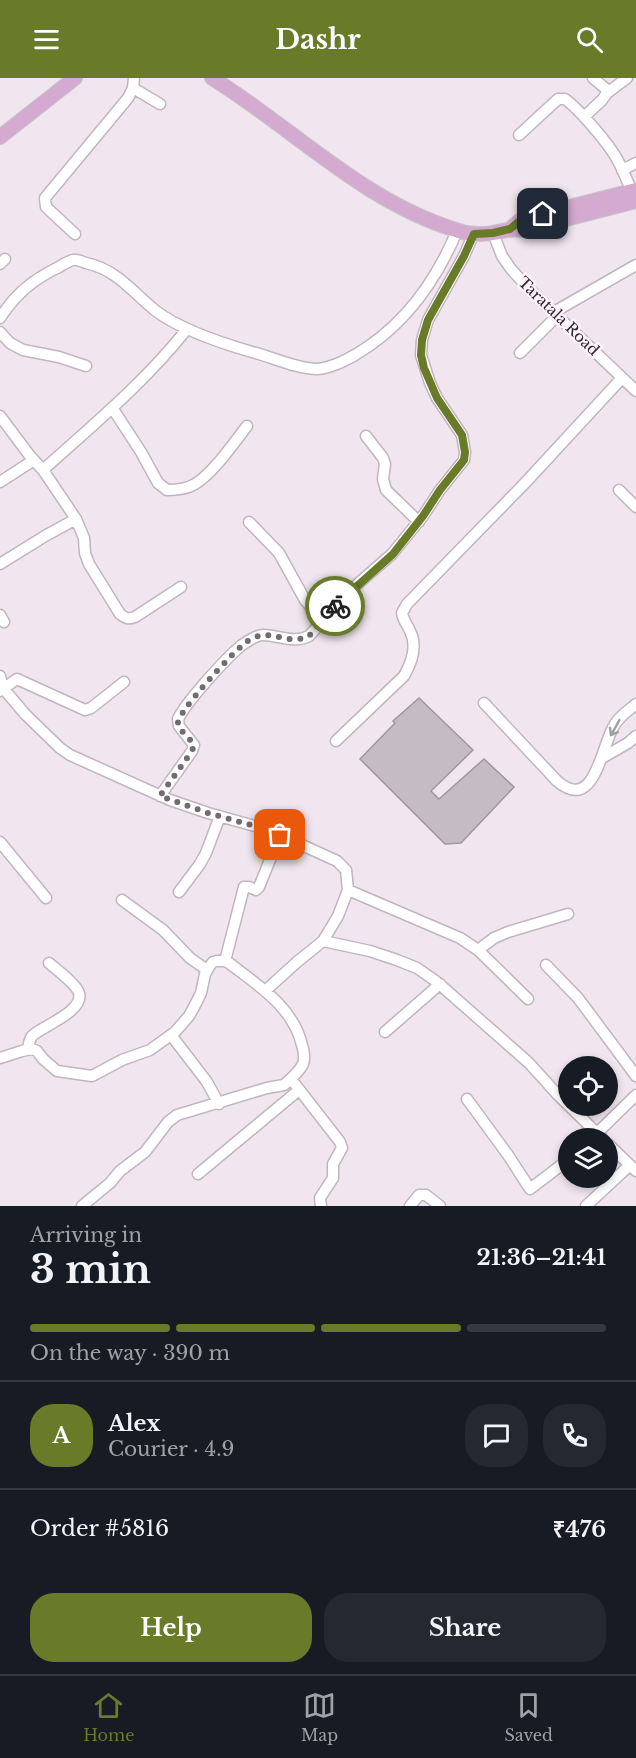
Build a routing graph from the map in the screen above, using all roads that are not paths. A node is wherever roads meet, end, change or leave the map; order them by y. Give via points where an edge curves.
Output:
1 (75, 78) edge
2 (212, 78) edge
3 (593, 78) edge
4 (627, 78) edge
5 (134, 83) edge
6 (607, 93) junction
7 (160, 104) dead end
8 (584, 117) junction
9 (519, 135) dead end
10 (0, 136) edge
11 (636, 163) edge
12 (622, 170) junction
13 (635, 194) edge
14 (457, 231) junction
15 (493, 233) junction
16 (75, 234) dead end
17 (474, 234) junction
18 (636, 265) edge
19 (555, 314) junction
20 (0, 318) edge
21 (187, 329) junction
22 (0, 332) edge
23 (520, 352) dead end
24 (86, 366) dead end
25 (622, 378) junction
26 (636, 391) edge
27 (113, 409) junction
28 (0, 416) edge
29 (247, 426) dead end
30 (366, 436) dead end
31 (34, 460) junction
32 (43, 470) junction
33 (0, 482) edge
34 (619, 490) dead end
35 (636, 507) edge
36 (76, 519) junction
37 (249, 522) dead end
38 (418, 522) junction
39 (0, 564) edge
40 (181, 586) dead end
41 (322, 620) junction
42 (0, 676) edge
43 (124, 682) dead end
44 (2, 690) edge
45 (484, 703) dead end
46 (636, 704) edge
47 (636, 736) edge
48 (336, 741) dead end
49 (602, 758) junction
50 (160, 796) junction
51 (219, 816) junction
52 (280, 835) junction
53 (0, 842) edge
54 (348, 890) junction
55 (179, 891) dead end
56 (46, 898) dead end
57 (122, 900) dead end
58 (568, 914) dead end
59 (323, 941) junction
60 (478, 950) junction
61 (225, 961) junction
62 (49, 963) dead end
63 (546, 965) dead end
64 (207, 970) junction
65 (440, 984) junction
66 (266, 991) junction
67 (528, 999) dead end
68 (386, 1032) dead end
69 (171, 1035) junction
70 (28, 1049) junction
71 (0, 1058) edge
72 (636, 1076) edge
73 (291, 1079) junction
74 (299, 1090) junction
75 (636, 1095) edge
76 (467, 1099) dead end
77 (219, 1104) junction
78 (589, 1128) edge
79 (605, 1128) edge
80 (618, 1154) edge
81 (558, 1168) edge
82 (633, 1168) edge
83 (198, 1174) dead end
84 (82, 1206) edge
85 (321, 1206) edge
86 (410, 1206) edge
87 (440, 1206) edge
88 (586, 1206) edge

1 - 10 main road
2 - 14 main road via 341,171 418,215
3 - 6 street
4 - 6 street
5 - 7 street
5 - 16 street via 128,98 45,198 46,207
6 - 8 street
8 - 9 street via 565,99 558,99
8 - 12 street
11 - 12 street
12 - 13 street
13 - 15 main road via 523,230
14 - 17 main road
14 - 21 street via 447,256 416,302 373,344 339,364 317,369 290,364
15 - 17 main road
15 - 19 street, Taratala Road via 511,269
17 - 38 street via 428,320 421,355 434,391 462,435 464,460
18 - 19 street
19 - 23 street
19 - 25 street, Taratala Road
20 - 21 street via 21,291 74,260 118,276 157,311
21 - 27 street
22 - 24 street via 23,350
25 - 26 street, Taratala Road
25 - 48 street via 407,604 402,613 414,643 409,667
27 - 29 street via 158,483 167,490 183,488 202,478
27 - 32 street
28 - 31 street
30 - 38 street via 383,458 386,490
31 - 32 street
31 - 33 street
32 - 36 street
34 - 35 street
36 - 39 street
36 - 40 street via 89,564 125,618 135,617
37 - 41 street via 279,553 300,593
38 - 41 street via 393,554
41 - 50 street via 303,639 261,635 252,638 219,669 179,716 179,726 194,745
42 - 44 street
43 - 44 street via 85,710 23,680 17,679
44 - 50 street via 70,755
45 - 49 street via 565,787 576,790 588,785
46 -> 49 street via 615,724
47 - 49 street
50 - 51 street
51 - 52 street
51 - 55 street via 206,853
52 - 54 street via 337,861 348,876
52 - 61 street via 260,887 244,887
53 - 56 street
54 - 59 street
54 - 60 street via 460,938
57 - 64 street
58 - 60 street via 508,932
59 - 65 street via 397,960
59 - 66 street
60 - 67 street
61 - 64 street via 213,962
61 - 66 street
62 - 70 street via 75,987 79,999 60,1018 32,1036
63 - 72 street via 578,998
64 - 69 street via 189,1017
65 - 68 street
65 - 78 street via 529,1063
66 - 73 street via 282,1006 299,1034 303,1063
69 - 70 street via 150,1050 92,1076 57,1071 37,1051
69 - 77 street
70 - 71 street
73 - 74 street
73 - 77 street via 284,1085
74 - 83 street
74 - 85 street via 342,1148 333,1164 333,1178 320,1198
75 - 79 street
76 - 81 street via 530,1189
77 - 84 street via 177,1115 145,1152
80 - 82 street
82 - 88 street
86 - 87 street via 418,1196 426,1195

